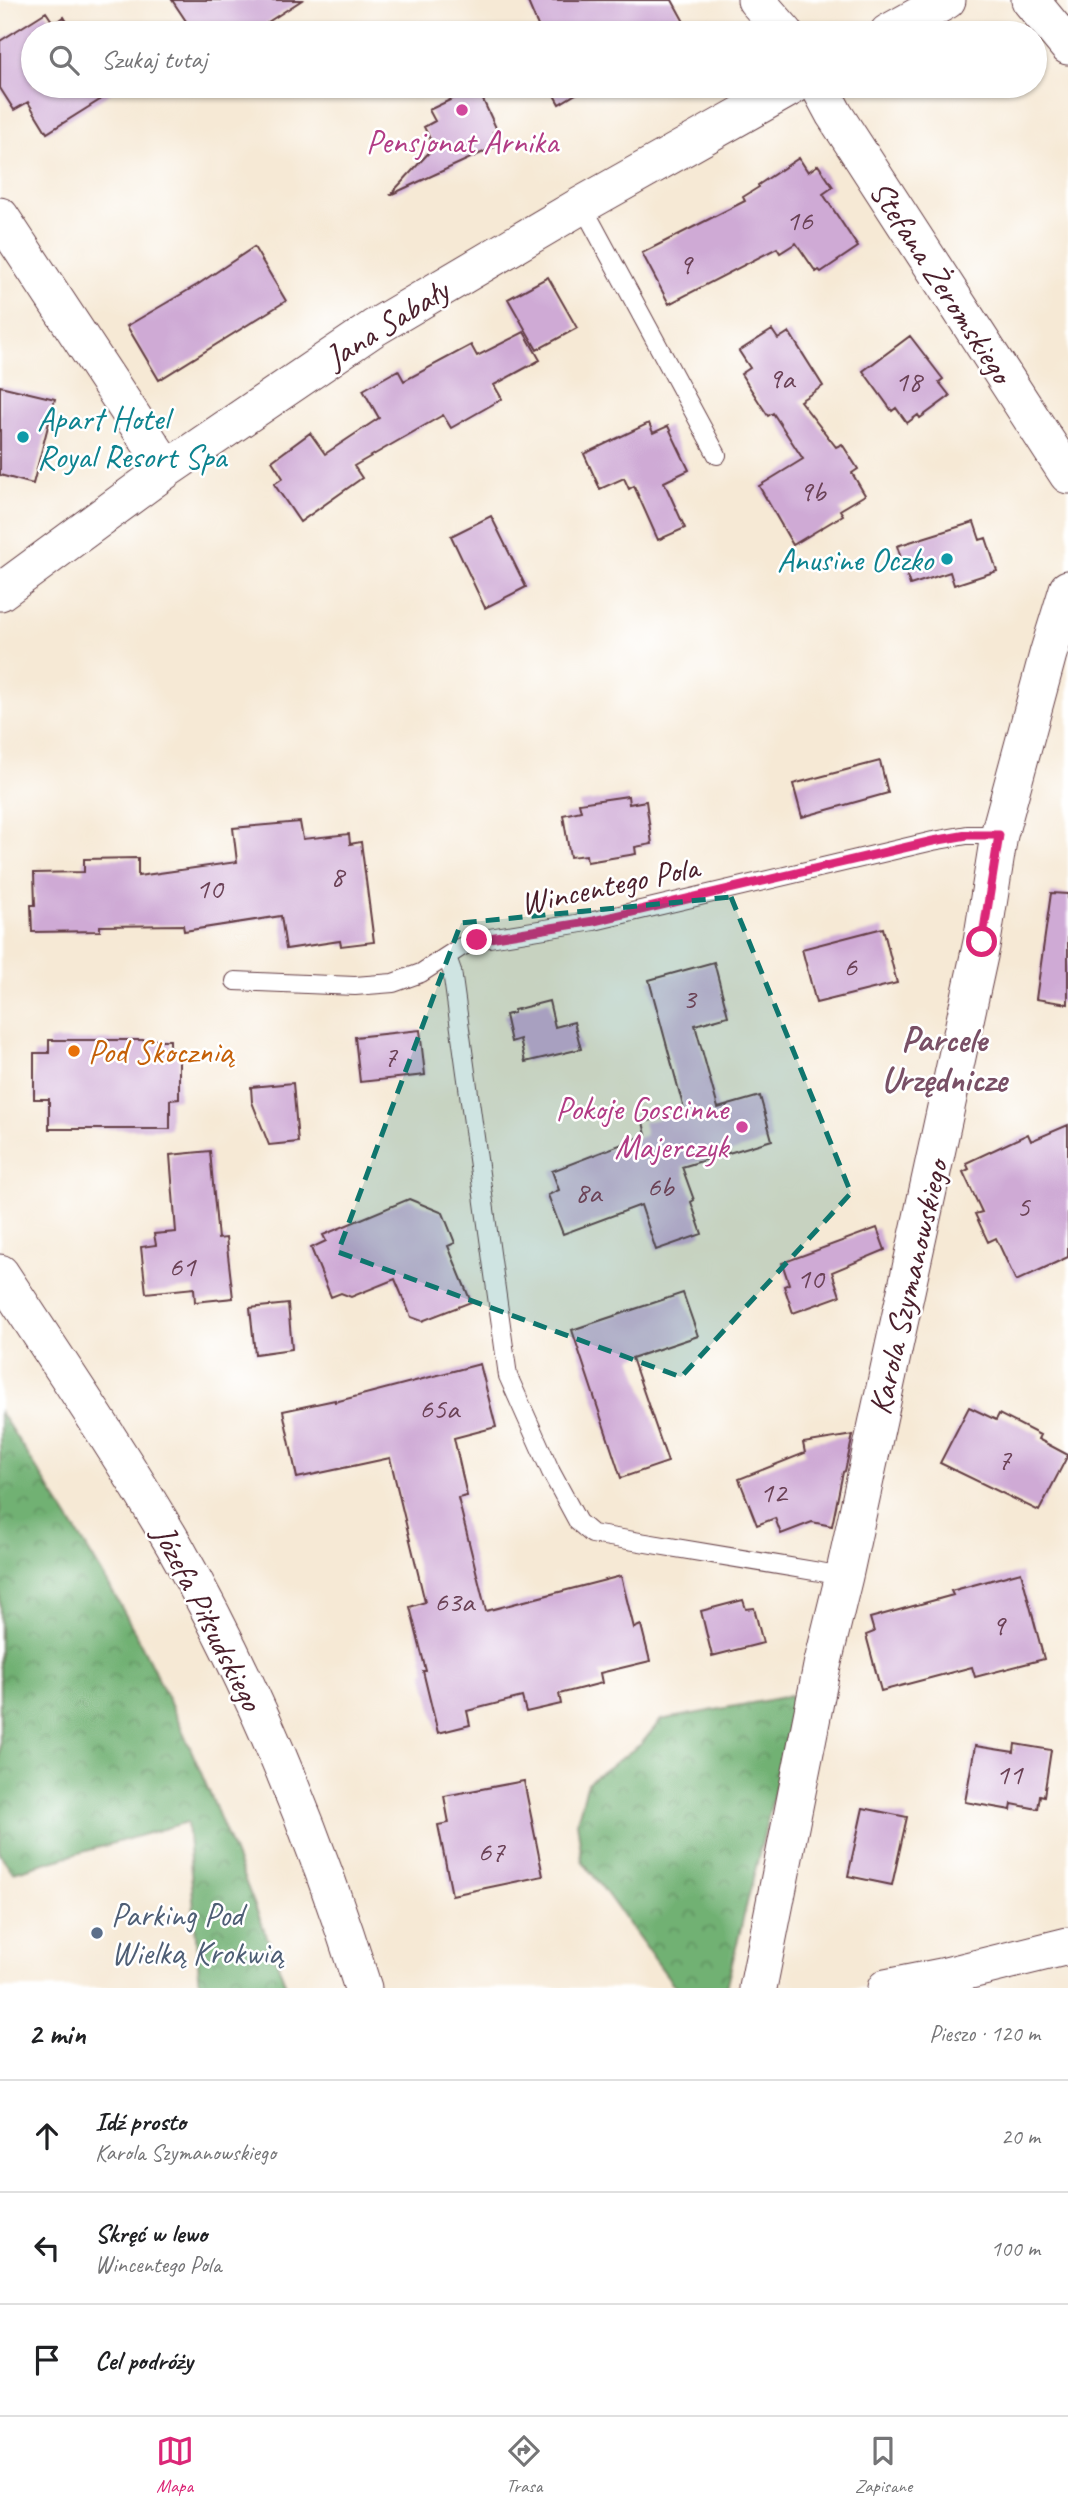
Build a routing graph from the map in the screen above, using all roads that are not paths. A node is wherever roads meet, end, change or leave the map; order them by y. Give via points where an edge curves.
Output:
1 (756, 0) edge
2 (947, 0) edge
3 (1030, 0) edge
4 (774, 21) edge
5 (909, 21) edge
6 (1068, 46) edge
7 (772, 98) edge
8 (825, 98) edge
9 (582, 205) junction
10 (0, 216) edge
11 (717, 455) dead end
12 (167, 470) junction
13 (1068, 475) edge
14 (1068, 589) edge
15 (0, 592) edge
16 (999, 835) junction
17 (447, 957) junction
18 (235, 981) dead end
19 (0, 1273) edge
20 (844, 1576) junction
21 (1068, 1946) edge
22 (903, 1987) edge
23 (363, 1988) edge
24 (758, 1988) edge

1 - 4 street
2 - 5 street
3 - 6 street
7 - 9 street, Jana Sabały
8 - 13 street, Stefana Żeromskiego
9 - 11 lane
9 - 12 street, Jana Sabały via 374,328
10 - 12 street
12 - 15 street, Jana Sabały
14 - 16 street, Karola Szymanowskiego
16 - 17 lane, Wincentego Pola via 933,841 594,921 477,940
16 - 20 street, Karola Szymanowskiego via 982,942
17 - 18 lane, Wincentego Pola via 393,983
17 - 20 lane via 508,1376 578,1522 592,1534
19 - 23 street, Józefa Piłsudskiego via 141,1490 233,1657 295,1797
20 - 24 street, Karola Szymanowskiego
21 - 22 street

